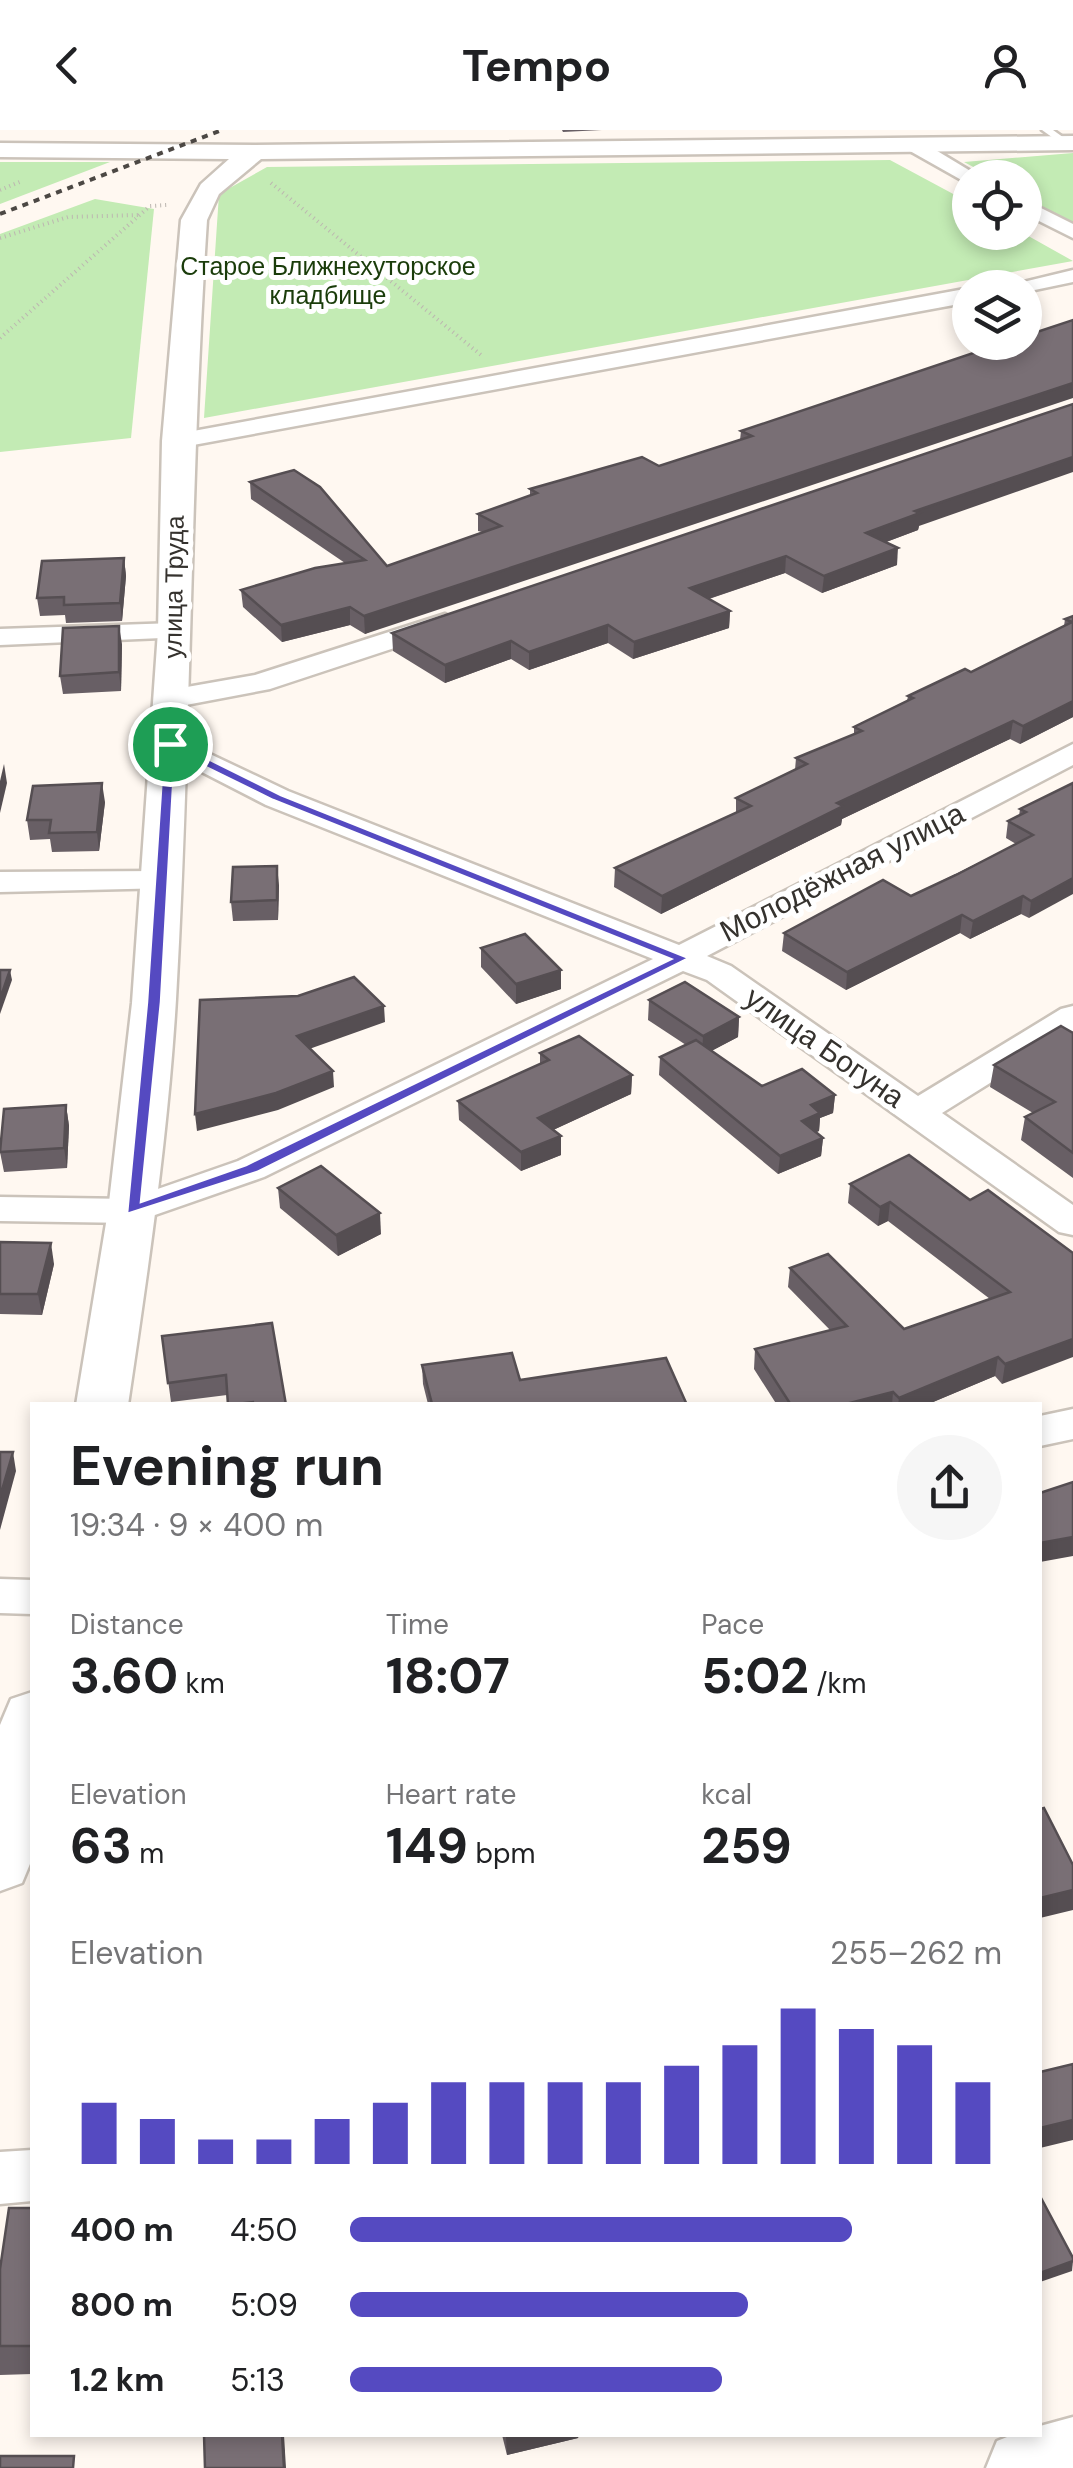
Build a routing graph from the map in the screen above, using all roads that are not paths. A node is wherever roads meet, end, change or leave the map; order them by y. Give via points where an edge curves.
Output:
1 (1062, 139) edge
2 (917, 147) junction
3 (0, 150) edge
4 (240, 163) junction
5 (952, 167) edge
6 (1042, 215) edge
7 (1073, 232) edge
8 (1073, 276) edge
9 (1042, 282) edge
10 (952, 298) edge
11 (177, 441) junction
12 (473, 612) edge
13 (176, 631) junction
14 (0, 637) edge
15 (170, 699) junction
16 (170, 744) junction
17 (1073, 754) edge
18 (159, 881) junction
19 (0, 882) edge
20 (682, 958) junction
21 (1073, 1016) edge
22 (918, 1112) junction
23 (0, 1209) edge
24 (132, 1210) junction
25 (1073, 1223) edge
26 (102, 1402) edge
27 (1073, 1424) edge
28 (1042, 1431) edge
29 (0, 1596) edge
30 (30, 1597) edge
31 (30, 1724) edge
32 (0, 1864) edge
33 (30, 2176) edge
34 (0, 2178) edge
35 (1073, 2455) edge
36 (1024, 2468) edge

1 - 2 street
2 - 4 street
2 - 5 street
3 - 4 street
4 - 11 street, улица Труда via 198,204
6 - 7 street
8 - 9 street
10 - 11 street
11 - 13 street, улица Труда
12 - 15 street via 260,683
13 - 14 street
13 - 15 street, улица Труда
15 - 16 street, улица Труда
16 - 18 street, улица Труда
16 - 20 street, улица Богуна via 277,798
17 - 20 street, Молодёжная улица
18 - 19 street
18 - 24 street, улица Труда
20 - 22 street, улица Богуна via 719,972
20 - 24 street, Молодёжная улица via 251,1169
21 - 22 street
22 - 25 street, улица Богуна
23 - 24 street, Молодёжная улица
24 - 26 street, улица Труда
27 - 28 street
29 - 30 street
31 - 32 street
33 - 34 street
35 - 36 street

